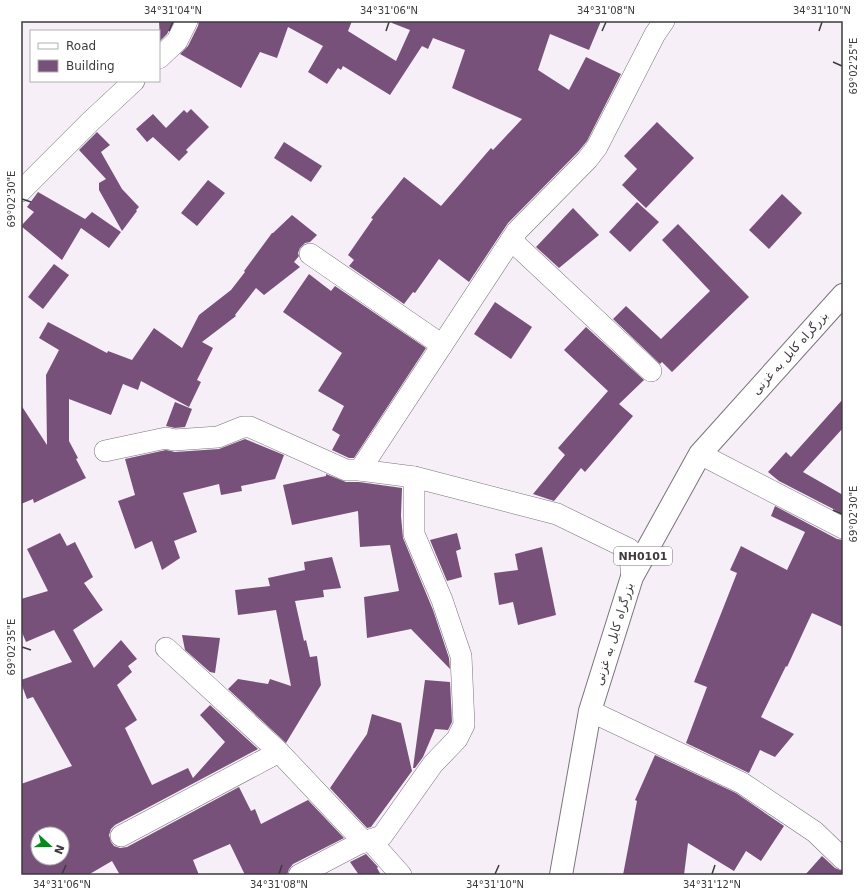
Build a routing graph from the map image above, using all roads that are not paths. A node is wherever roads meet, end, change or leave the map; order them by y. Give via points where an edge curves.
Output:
1 (187, 21) edge
2 (663, 21) edge
3 (160, 57) edge
4 (133, 82) edge
5 (21, 191) edge
6 (511, 240) junction
7 (310, 254) dead end
8 (843, 295) edge
9 (442, 345) junction
10 (652, 371) dead end
11 (105, 451) dead end
12 (700, 454) junction
13 (360, 470) junction
14 (414, 477) junction
15 (843, 528) edge
16 (632, 577) junction
17 (166, 648) dead end
18 (590, 711) junction
19 (279, 752) junction
20 (121, 836) dead end
21 (367, 841) junction
22 (843, 859) edge
23 (299, 875) edge
24 (401, 875) edge
25 (561, 875) edge

1 - 3 street via 177,41
2 - 6 street via 588,160
4 - 5 street
6 - 9 street
6 - 10 street
7 - 9 street
8 - 12 highway, بزرگراه کابل به غزنی / NH0101
9 - 13 street
11 - 13 street via 166,438 174,440 218,437 243,427 250,427 346,470
12 - 15 street
12 - 16 highway, بزرگراه کابل به غزنی / NH0101
13 - 14 street
14 - 16 street via 557,514 629,549
14 - 21 street via 414,534 442,600 461,656 464,725 457,739 433,764 382,836
16 - 18 highway, بزرگراه کابل به غزنی / NH0101
17 - 19 street
18 - 22 street via 742,783 815,832
18 - 25 highway, بزرگراه کابل به غزنی / NH0101
19 - 20 street
19 - 21 street
21 - 23 street
21 - 24 street

